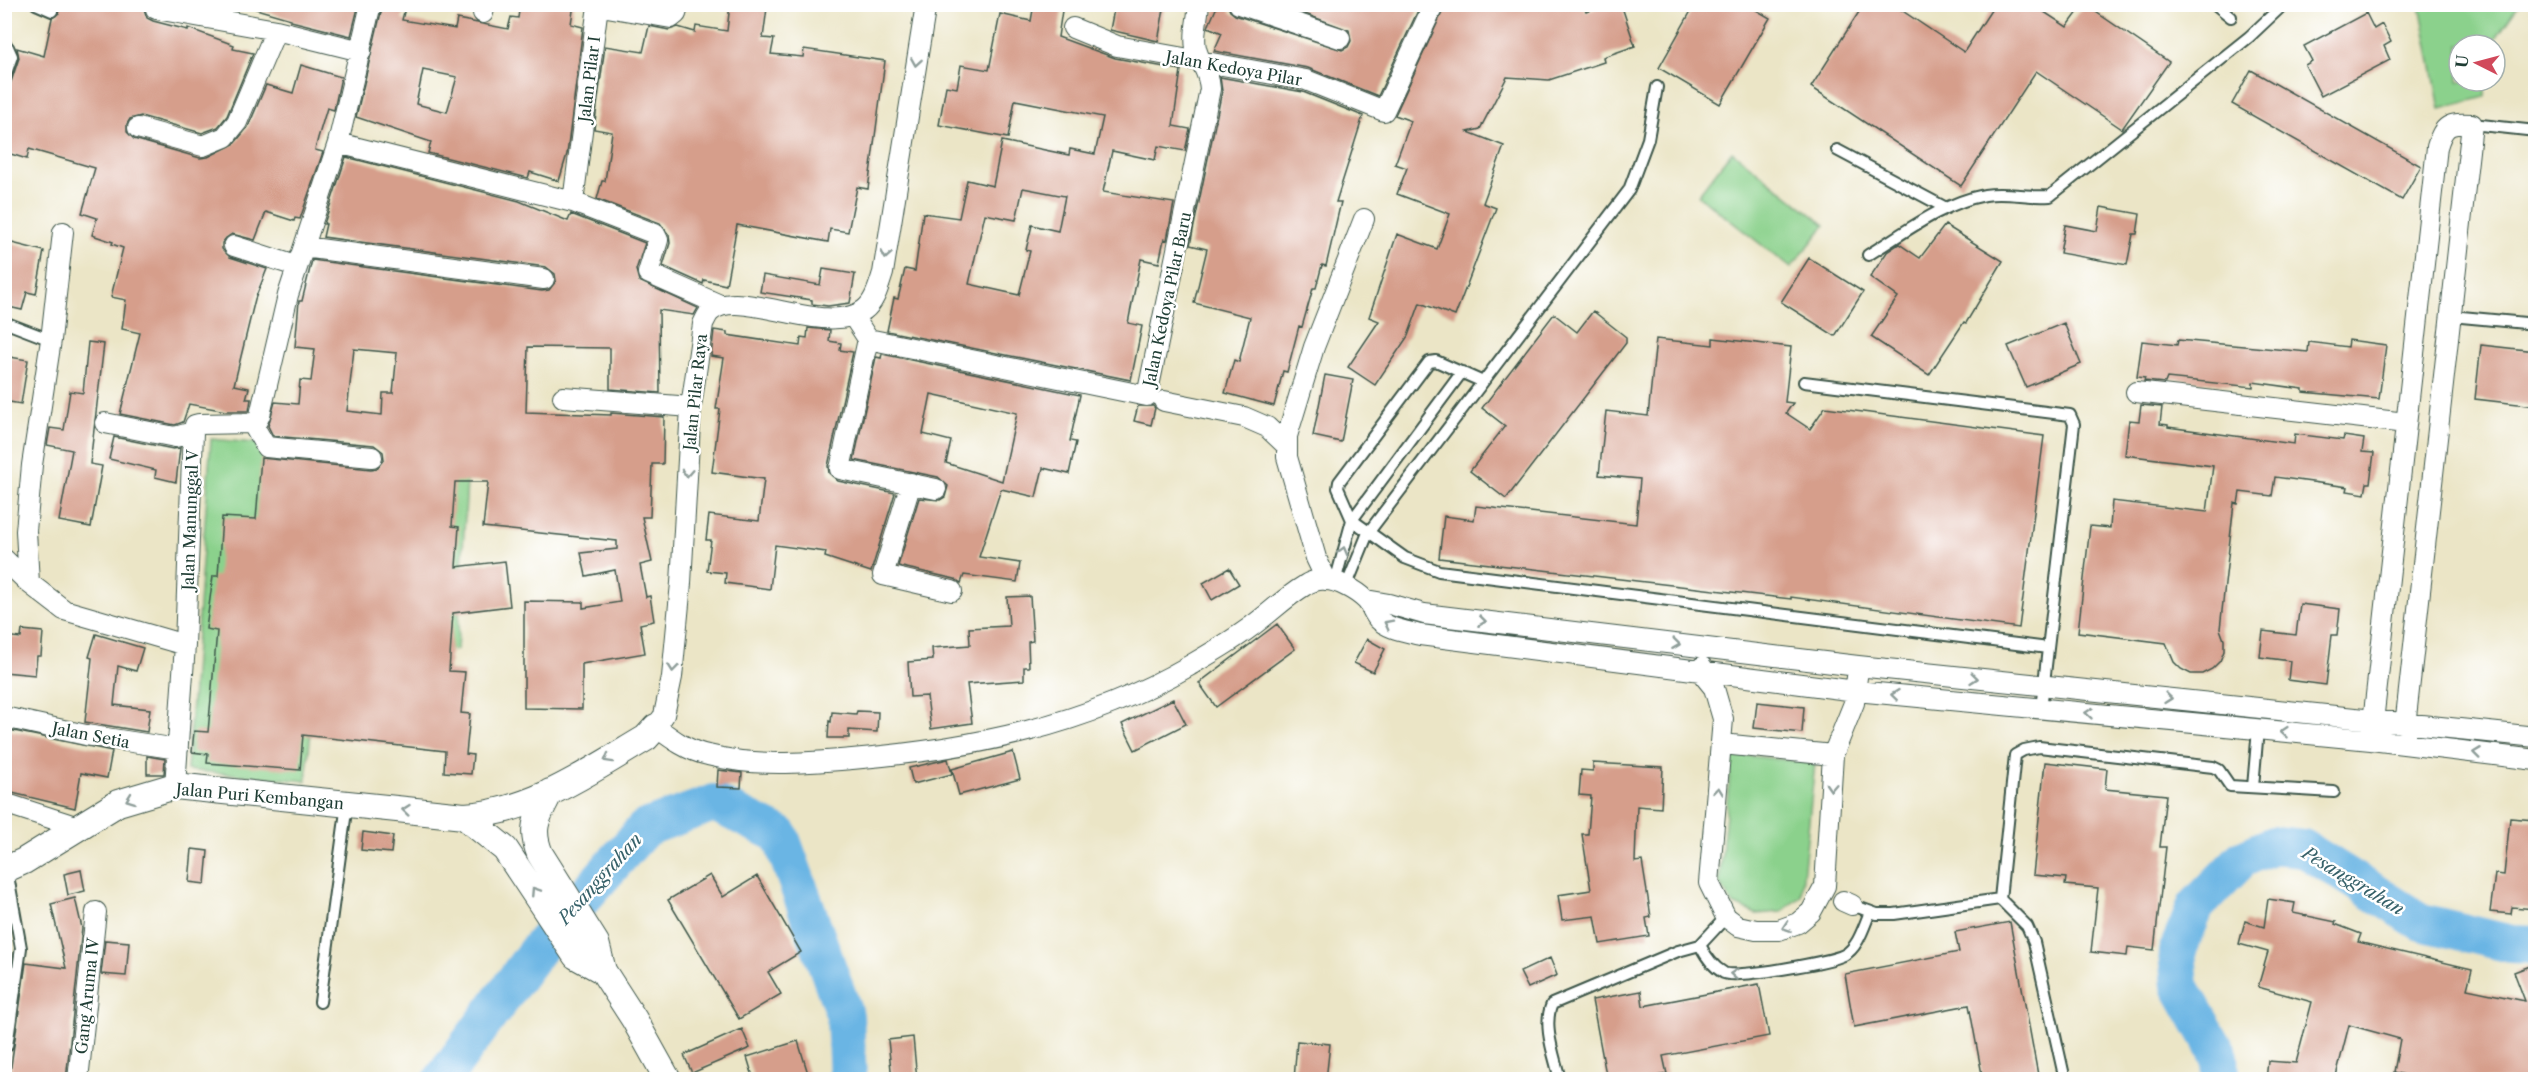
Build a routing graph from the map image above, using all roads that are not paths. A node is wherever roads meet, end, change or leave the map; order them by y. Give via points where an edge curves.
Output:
1 (36, 4) edge
2 (371, 4) edge
3 (679, 4) edge
4 (926, 4) edge
5 (1199, 4) edge
6 (1239, 4) edge
7 (1434, 4) edge
8 (2215, 4) edge
9 (2284, 4) edge
10 (156, 9) dead end
11 (52, 11) dead end
12 (2231, 17) dead end
13 (1073, 28) dead end
14 (276, 30) junction
15 (1340, 39) dead end
16 (4, 46) edge
17 (361, 51) junction
18 (1200, 60) junction
19 (4, 79) edge
20 (1657, 87) dead end
21 (2472, 124) junction
22 (138, 128) dead end
23 (2535, 131) edge
24 (338, 143) junction
25 (1838, 150) dead end
26 (573, 202) junction
27 (1946, 208) junction
28 (1364, 219) dead end
29 (63, 232) dead end
30 (234, 246) dead end
31 (304, 247) junction
32 (1868, 255) dead end
33 (296, 266) junction
34 (544, 279) dead end
35 (720, 305) junction
36 (853, 316) junction
37 (2451, 316) junction
38 (4, 322) edge
39 (2535, 324) edge
40 (868, 339) junction
41 (51, 340) junction
42 (1461, 372) junction
43 (1483, 382) junction
44 (1804, 382) dead end
45 (2136, 392) dead end
46 (563, 397) dead end
47 (1156, 398) junction
48 (692, 407) junction
49 (105, 423) dead end
50 (252, 423) junction
51 (2406, 423) junction
52 (193, 432) junction
53 (1287, 446) junction
54 (372, 458) dead end
55 (911, 483) junction
56 (936, 489) dead end
57 (1352, 520) junction
58 (1368, 533) junction
59 (4, 559) edge
60 (28, 583) junction
61 (1335, 583) junction
62 (952, 591) dead end
63 (1366, 600) junction
64 (185, 645) junction
65 (1704, 648) junction
66 (2048, 648) junction
67 (1858, 666) junction
68 (1701, 672) junction
69 (2043, 685) junction
70 (1856, 691) junction
71 (2041, 709) junction
72 (4, 717) edge
73 (2373, 718) junction
74 (2405, 722) junction
75 (656, 728) junction
76 (2258, 729) junction
77 (2535, 737) edge
78 (2371, 740) junction
79 (1722, 744) junction
80 (2403, 744) junction
81 (178, 749) junction
82 (1833, 755) junction
83 (2535, 760) edge
84 (175, 786) junction
85 (2253, 787) junction
86 (550, 792) junction
87 (2334, 792) dead end
88 (4, 803) edge
89 (348, 804) junction
90 (464, 816) junction
91 (78, 827) junction
92 (528, 858) junction
93 (6, 870) edge
94 (1825, 886) junction
95 (2000, 899) junction
96 (1855, 906) junction
97 (96, 912) dead end
98 (1726, 917) junction
99 (1700, 945) junction
100 (320, 1002) dead end
101 (8, 1046) dead end
102 (78, 1080) edge
103 (668, 1080) edge
104 (1560, 1080) edge
105 (2065, 1080) edge

1 - 11 lane
2 - 17 street
3 - 26 street, Jalan Pilar I via 671,18 607,7 597,13
4 -> 36 street via 883,273 866,309
5 - 18 street, Jalan Kedoya Pilar Baru via 1194,36
6 - 15 street
7 - 18 street, Jalan Kedoya Pilar via 1384,111 1306,80
8 - 12 lane
9 - 27 lane via 2249,37 2050,196 1986,195
10 - 14 street
13 - 18 street, Jalan Kedoya Pilar via 1112,45
14 - 17 street
14 - 22 street via 237,122 219,141 203,146
16 - 19 lane via 12,56
17 - 24 street
18 - 47 street, Jalan Kedoya Pilar Baru via 1209,75 1210,89
20 - 43 lane via 1648,140 1629,190
21 - 23 lane
21 - 37 street
21 - 51 street via 2455,123 2447,127 2437,147
24 - 26 street
24 - 31 street
25 - 27 lane
26 - 35 street via 655,234 658,240 648,273
27 - 32 lane
28 - 53 street via 1314,346
29 - 41 street
30 - 33 street
31 - 33 street
31 - 34 street
33 - 50 street via 263,404 257,421
35 - 36 street via 738,304 834,319
35 - 48 street, Jalan Pilar Raya via 703,324
36 - 40 street
37 - 39 lane
37 - 74 street
38 - 41 lane
40 - 47 street, Jalan Kedoya Pilar Baru
40 - 55 street via 840,469
41 - 60 street via 32,465 26,531
42 - 43 lane
42 - 57 lane
42 - 57 lane via 1429,362 1339,482
43 - 58 lane
44 - 66 lane via 2070,415 2074,424
45 - 51 street
46 - 48 street
47 - 53 street via 1244,417 1267,427
48 -> 75 street, Jalan Pilar Raya via 672,677 663,716
49 - 52 street via 174,437
50 - 52 street, Jalan Manunggal V via 206,422 195,426
50 - 54 street via 267,447
51 - 73 street
52 - 64 street, Jalan Manunggal V
53 - 61 street via 1316,558
55 - 56 street
55 - 62 street via 883,575
57 - 58 lane
61 -> 57 lane
58 - 61 lane
58 - 66 lane via 1405,558 1438,571
59 - 60 street
60 - 64 street via 72,614
61 - 63 street
61 - 75 street via 1305,585 1259,621 1141,691 1059,723 976,744 909,754 779,764 706,755
63 -> 65 street via 1424,614
68 -> 63 street via 1396,629 1379,620
64 - 81 street, Jalan Manunggal V
65 - 67 street
65 - 68 street
66 - 69 lane
67 -> 69 street
67 - 70 street
68 - 70 street
68 - 79 street via 1714,688 1723,718
69 - 71 lane
69 -> 73 street
71 -> 70 street
70 - 82 street
76 -> 71 street
72 - 81 street, Jalan Setia
73 - 74 street
73 - 78 street
74 - 77 street
74 - 80 street
75 -> 86 street, Jalan Puri Kembangan via 646,738
78 -> 76 street
76 - 85 lane
78 - 80 street
79 - 82 street
98 -> 79 street via 1709,883
83 -> 80 street
81 - 84 street, Jalan Manunggal V
82 -> 94 street
84 - 89 street, Jalan Puri Kembangan
84 -> 91 street, Jalan Puri Kembangan via 118,803
85 - 87 lane
85 - 95 lane via 2230,786 2213,766 2039,747 2024,750 2015,755
86 - 90 street, Jalan Puri Kembangan via 504,811
86 - 92 street via 535,824
88 - 91 street
90 -> 89 street, Jalan Puri Kembangan
89 - 100 lane
90 - 92 street
91 - 93 street, Jalan Puri Kembangan
92 - 103 street via 634,1019
93 - 101 lane via 21,948
94 - 96 lane
94 -> 98 street via 1811,912 1779,930 1738,926
95 - 96 lane via 1894,914 1877,914
95 - 105 lane via 2027,926 2034,942
96 -> 99 lane via 1858,940 1845,955 1756,975 1726,974 1708,960
97 - 102 street, Gang Aruma IV
98 - 99 lane
99 - 104 lane via 1552,1004 1547,1014

